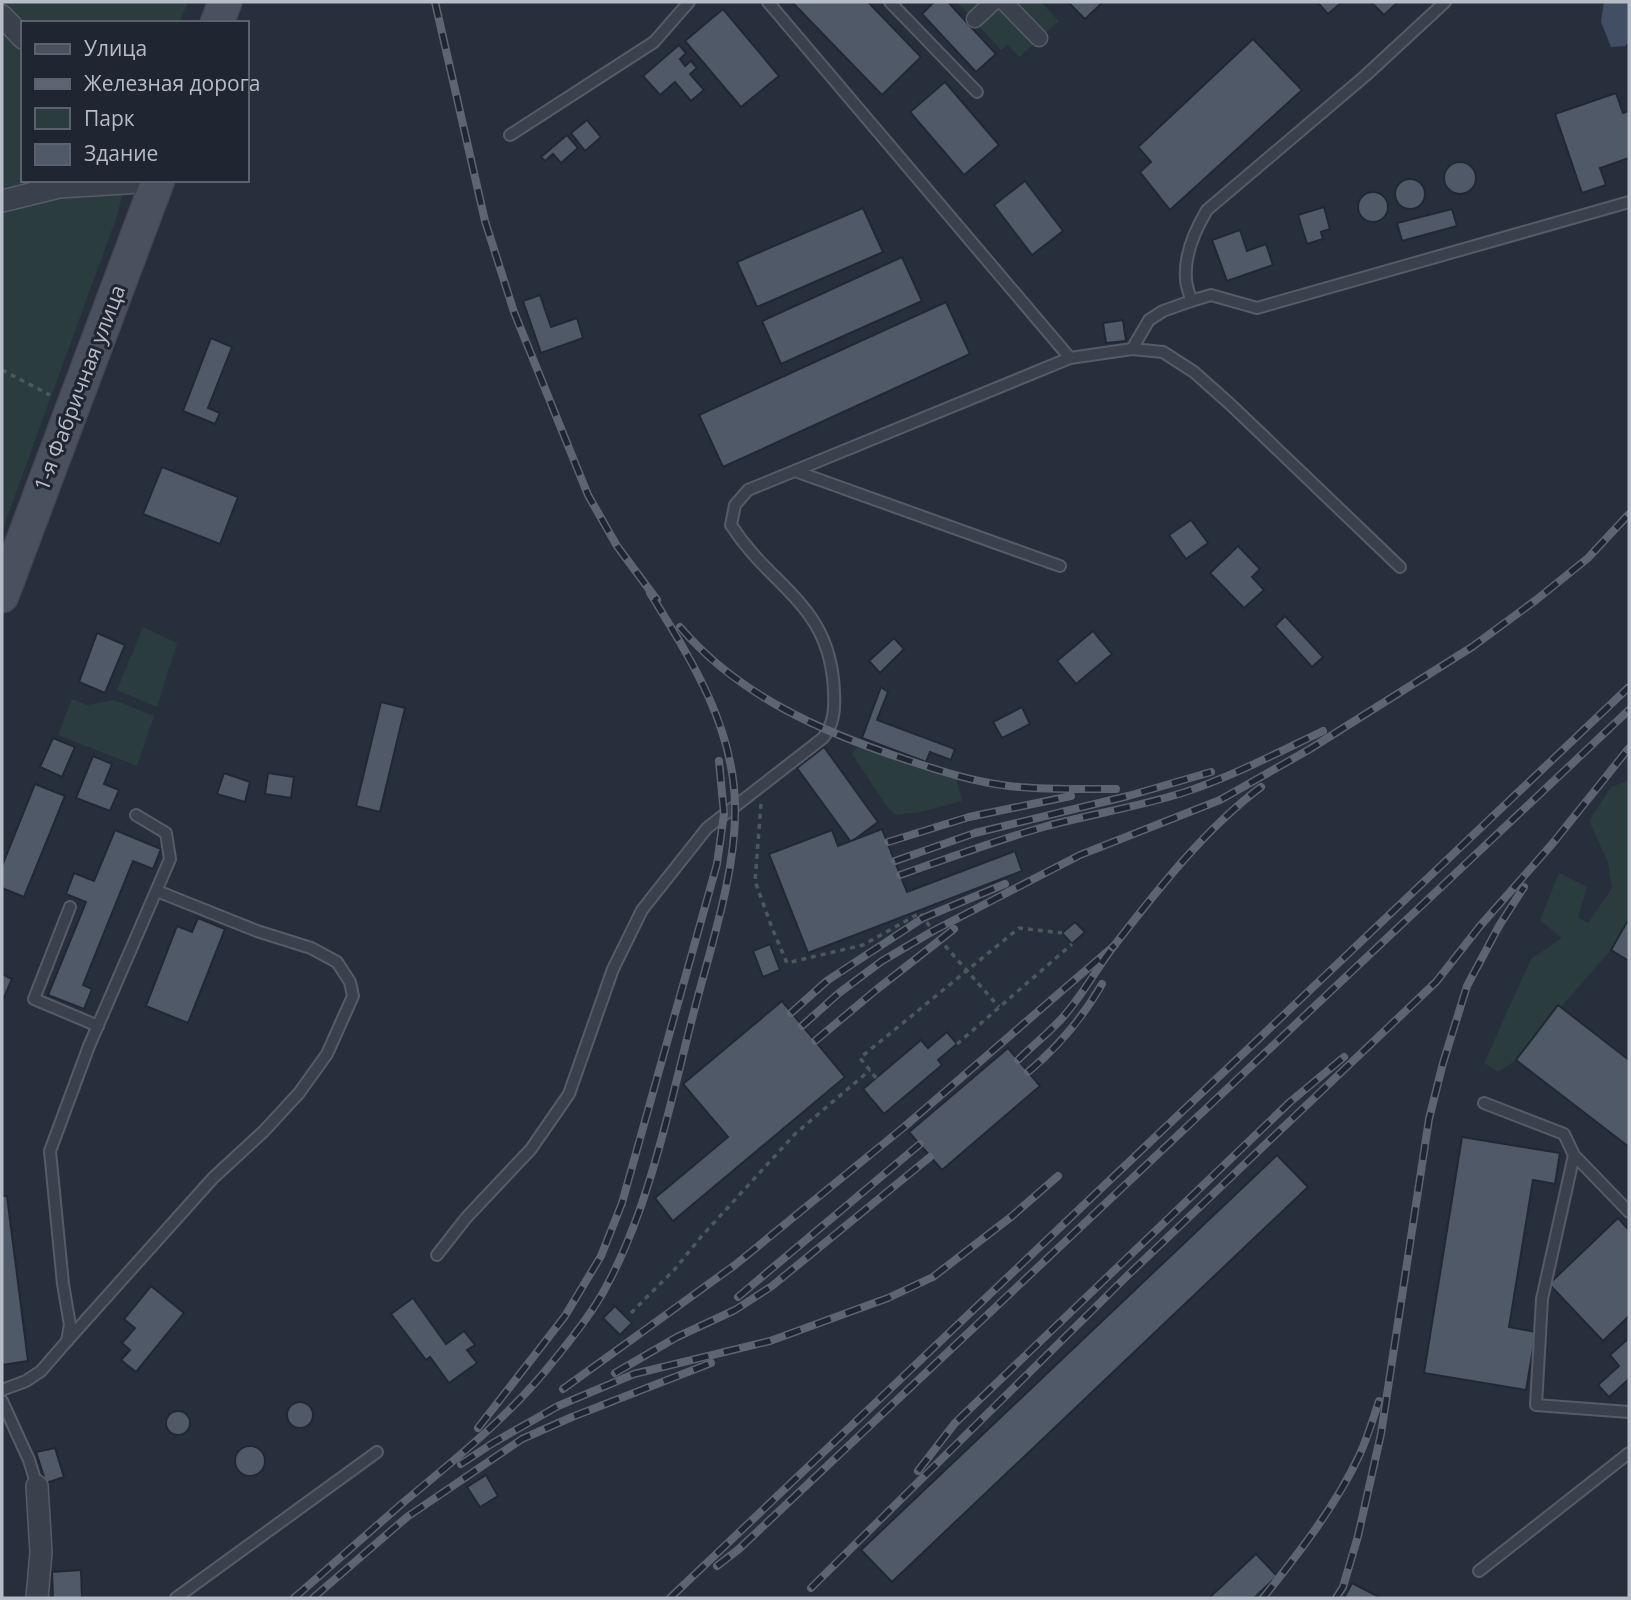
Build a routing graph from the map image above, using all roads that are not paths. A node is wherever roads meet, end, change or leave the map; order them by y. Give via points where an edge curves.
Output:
1 (225, 2) edge
2 (689, 2) edge
3 (768, 2) edge
4 (890, 2) edge
5 (993, 2) edge
6 (1004, 2) edge
7 (1445, 2) edge
8 (2, 16) edge
9 (975, 19) dead end
10 (218, 21) edge
11 (21, 36) edge
12 (1039, 38) dead end
13 (977, 92) dead end
14 (510, 135) dead end
15 (142, 182) edge
16 (158, 182) edge
17 (2, 201) edge
18 (1629, 202) edge
19 (1191, 301) junction
20 (1132, 349) junction
21 (1070, 358) junction
22 (795, 471) junction
23 (1059, 566) dead end
24 (1400, 567) dead end
25 (2, 596) edge
26 (136, 814) dead end
27 (157, 891) junction
28 (70, 907) dead end
29 (98, 1026) junction
30 (1484, 1102) dead end
31 (1574, 1155) junction
32 (1629, 1212) edge
33 (437, 1255) dead end
34 (66, 1341) junction
35 (2, 1390) edge
36 (2, 1401) edge
37 (1629, 1412) edge
38 (377, 1452) dead end
39 (1629, 1453) edge
40 (37, 1486) joint
41 (1479, 1572) dead end
42 (37, 1598) edge
43 (176, 1598) edge

1 - 10 main road
2 - 14 lane via 654,42
3 - 21 lane
4 - 13 lane
5 - 9 street
6 - 12 street
7 - 19 lane via 1207,210 1194,232 1188,258 1185,279
8 - 11 street
15 - 17 street via 59,187
16 - 25 main road, 1-я Фабричная улица
18 - 19 lane via 1257,308 1211,295
19 - 20 lane via 1149,320
20 - 21 lane
20 - 24 lane via 1163,352 1194,372
21 - 22 lane
22 - 23 lane
22 - 33 lane via 748,490 735,505 731,524 744,545 819,627 832,666 834,716 829,731 707,828 642,910 613,970 569,1094 531,1149
26 - 27 lane via 166,833 170,859
27 - 29 lane
27 - 34 lane via 311,948 337,962 353,996 327,1054 299,1093 213,1178
28 - 29 lane via 34,999
29 - 34 lane via 50,1151 70,1325
30 - 31 lane via 1564,1134
31 - 32 lane
31 - 37 lane via 1542,1299 1536,1405
34 - 35 lane via 41,1371
36 - 40 lane
38 - 43 lane
39 - 41 lane
40 - 42 street via 41,1552

